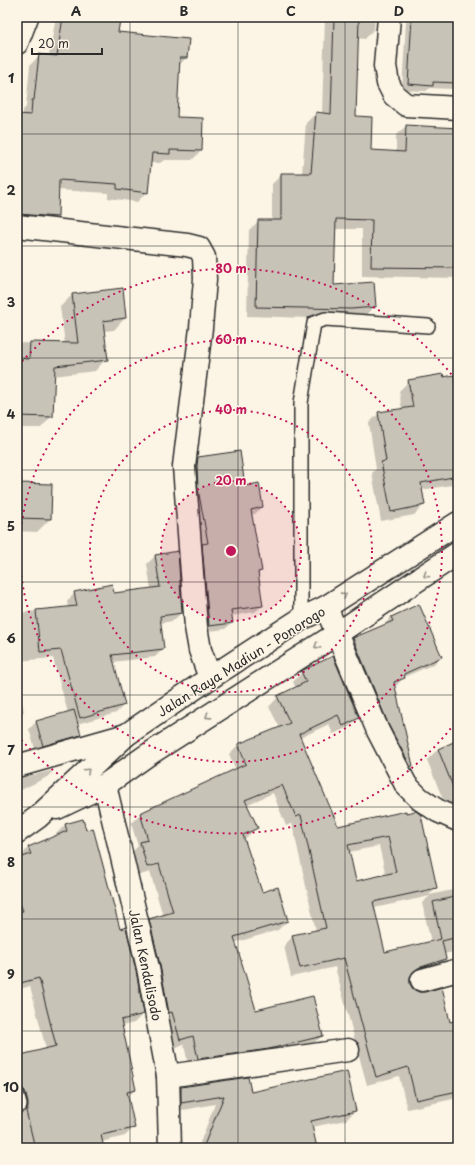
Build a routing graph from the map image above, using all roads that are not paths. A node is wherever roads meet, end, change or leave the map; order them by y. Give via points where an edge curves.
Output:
1 (27, 17) edge
2 (389, 17) edge
3 (17, 43) edge
4 (458, 108) edge
5 (17, 226) edge
6 (428, 326) dead end
7 (458, 523) edge
8 (458, 553) edge
9 (326, 607) junction
10 (301, 619) junction
11 (338, 633) junction
12 (210, 678) junction
13 (126, 734) junction
14 (17, 766) edge
15 (105, 785) junction
16 (38, 817) junction
17 (458, 820) edge
18 (17, 832) edge
19 (458, 970) edge
20 (422, 980) dead end
21 (348, 1050) dead end
22 (168, 1076) junction
23 (170, 1148) edge

1 - 3 main road
2 - 4 main road via 385,66 388,83 394,95 406,105
5 - 12 main road via 187,244 199,248 204,257 202,328 184,466 196,628 200,650
6 - 10 lane via 324,319 314,323 301,403
9 -> 7 main road, Jalan Raya Madiun - Ponorogo
8 -> 11 main road, Jalan Raya Madiun - Ponorogo
9 - 10 main road, Jalan Raya Madiun - Ponorogo
9 - 11 main road
10 - 12 main road, Jalan Raya Madiun - Ponorogo
11 -> 15 main road, Jalan Raya Madiun - Ponorogo
11 - 17 main road via 378,731 406,785 420,799
12 - 13 main road, Jalan Raya Madiun - Ponorogo
13 - 14 main road
16 -> 13 main road, Jalan Raya Madiun - Ponorogo
15 - 16 main road, Jalan Raya Madiun - Ponorogo
15 - 22 main road, Jalan Kendalisodo via 148,968
16 - 18 main road, Jalan Raya Madiun - Ponorogo
19 - 20 main road
21 - 22 main road
22 - 23 main road, Jalan Kendalisodo

